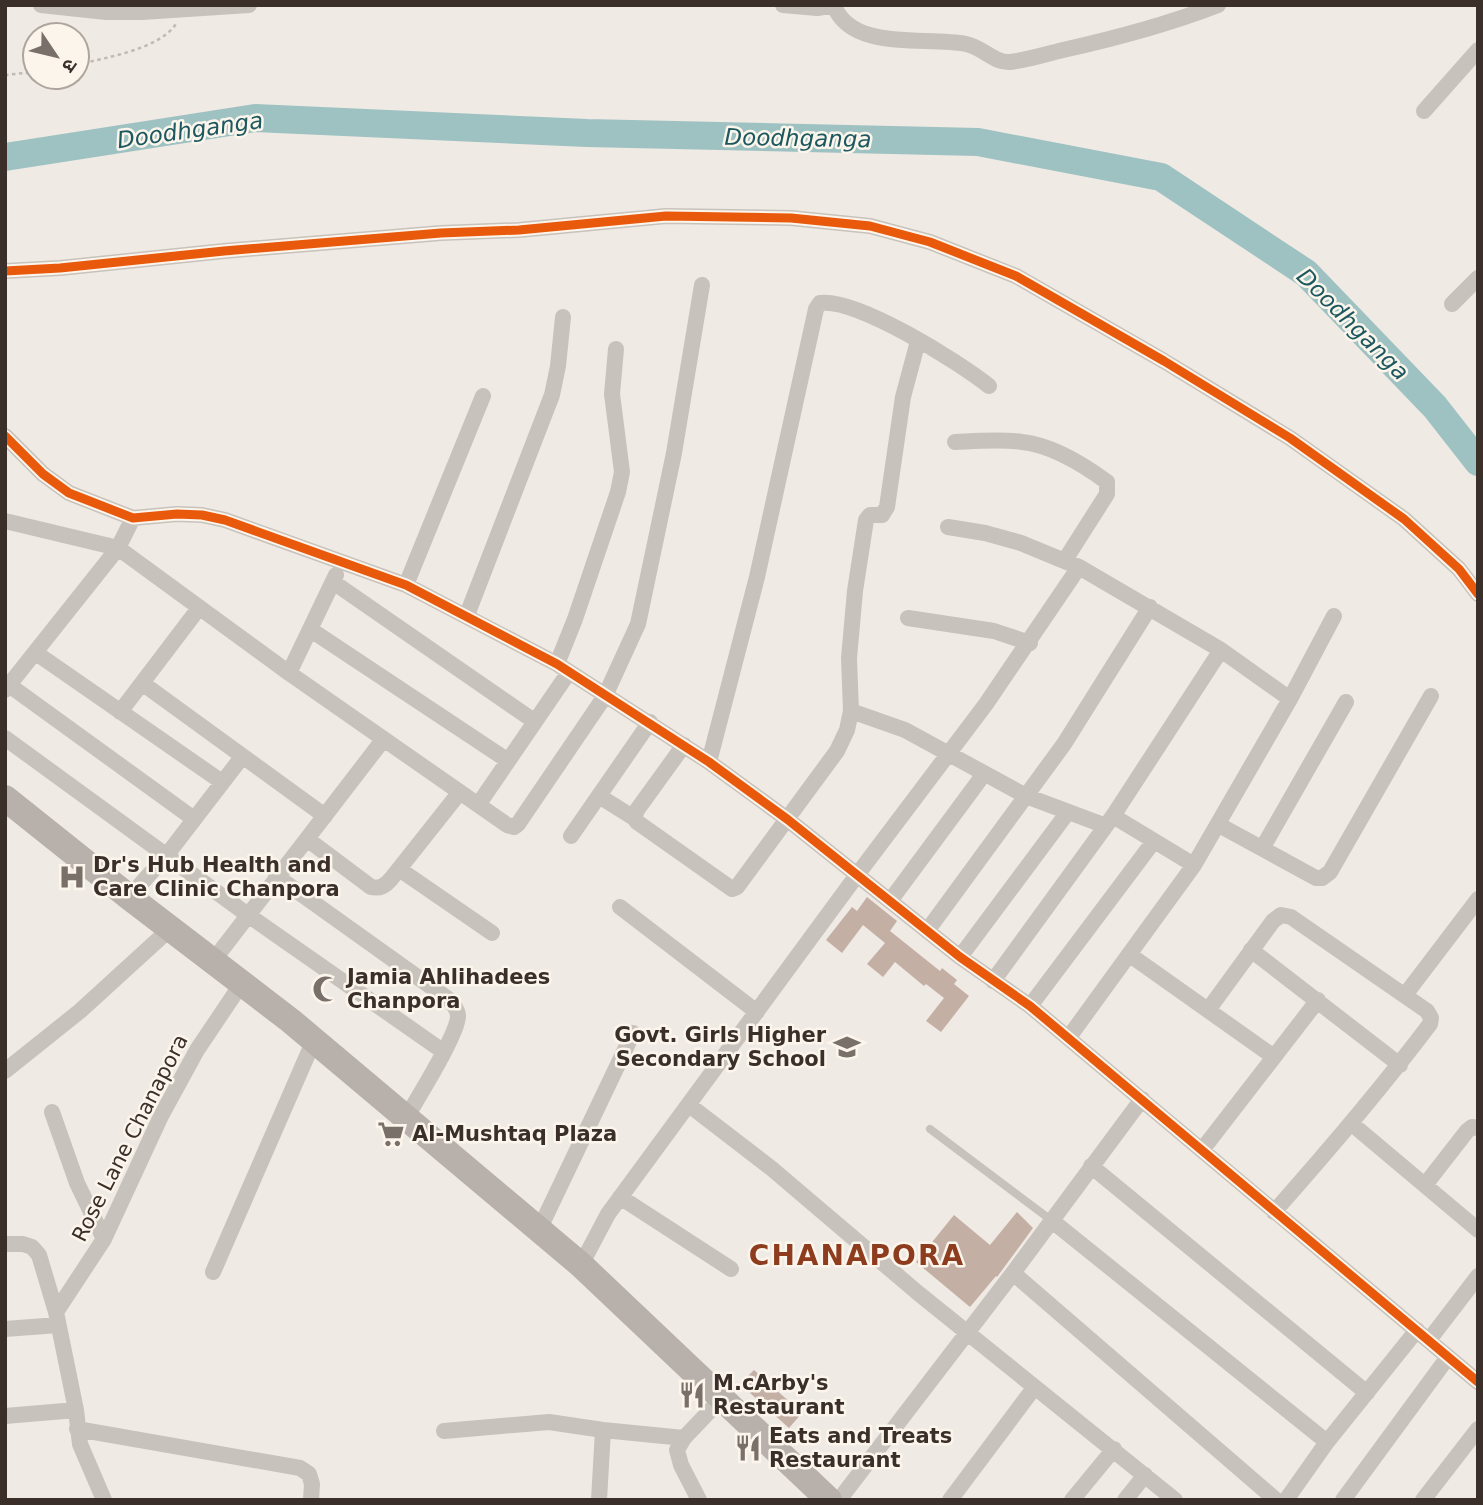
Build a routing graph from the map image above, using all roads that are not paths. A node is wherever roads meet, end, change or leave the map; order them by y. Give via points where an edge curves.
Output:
1 (41, 5) edge
2 (249, 5) edge
3 (783, 5) edge
4 (1218, 5) edge
5 (835, 6) edge
6 (106, 9) edge
7 (187, 9) edge
8 (1478, 50) edge
9 (1424, 111) dead end
10 (5, 271) edge
11 (1478, 278) edge
12 (702, 285) dead end
13 (1452, 304) dead end
14 (563, 317) dead end
15 (918, 341) junction
16 (616, 349) dead end
17 (989, 386) dead end
18 (483, 396) dead end
19 (5, 436) edge
20 (955, 442) dead end
21 (133, 518) junction
22 (5, 521) edge
23 (948, 527) dead end
24 (118, 548) junction
25 (341, 563) junction
26 (1072, 564) junction
27 (333, 582) junction
28 (407, 585) junction
29 (1478, 594) edge
30 (1150, 607) junction
31 (199, 608) junction
32 (467, 615) junction
33 (1334, 616) dead end
34 (908, 618) dead end
35 (311, 630) junction
36 (1030, 643) junction
37 (1221, 650) junction
38 (36, 653) junction
39 (563, 668) junction
40 (289, 673) junction
41 (142, 683) junction
42 (7, 688) edge
43 (605, 696) junction
44 (1431, 696) dead end
45 (1290, 699) junction
46 (1346, 702) dead end
47 (851, 711) junction
48 (120, 712) junction
49 (534, 721) junction
50 (650, 722) junction
51 (5, 738) edge
52 (383, 740) junction
53 (684, 745) junction
54 (950, 753) junction
55 (242, 757) junction
56 (507, 760) junction
57 (709, 762) junction
58 (984, 774) junction
59 (222, 782) junction
60 (460, 792) junction
61 (599, 796) junction
62 (1026, 796) junction
63 (5, 798) edge
64 (478, 805) junction
65 (1068, 811) junction
66 (325, 816) junction
67 (634, 818) junction
68 (194, 819) junction
69 (787, 819) junction
70 (1109, 821) junction
71 (1219, 825) junction
72 (571, 836) dead end
73 (307, 839) junction
74 (1154, 841) junction
75 (1263, 847) junction
76 (166, 856) junction
77 (1194, 865) junction
78 (399, 869) junction
79 (857, 875) junction
80 (276, 876) junction
81 (129, 897) junction
82 (1478, 900) edge
83 (890, 901) junction
84 (620, 907) dead end
85 (248, 915) junction
86 (171, 928) junction
87 (927, 930) junction
88 (492, 933) dead end
89 (1251, 950) junction
90 (1130, 955) junction
91 (960, 957) junction
92 (212, 961) junction
93 (993, 981) junction
94 (242, 983) junction
95 (1405, 995) junction
96 (1318, 1000) junction
97 (1030, 1006) junction
98 (1208, 1010) junction
99 (757, 1013) junction
100 (633, 1034) dead end
101 (1069, 1037) junction
102 (314, 1040) junction
103 (444, 1052) junction
104 (1274, 1057) junction
105 (1400, 1065) junction
106 (5, 1071) edge
107 (1142, 1100) junction
108 (689, 1104) junction
109 (52, 1112) dead end
110 (406, 1118) junction
111 (1352, 1124) junction
112 (1478, 1128) edge
113 (930, 1129) dead end
114 (1202, 1150) junction
115 (1091, 1167) junction
116 (1425, 1185) junction
117 (620, 1197) junction
118 (1275, 1212) junction
119 (1051, 1220) junction
120 (539, 1230) junction
121 (1478, 1230) edge
122 (104, 1239) junction
123 (5, 1244) edge
124 (581, 1265) junction
125 (731, 1269) dead end
126 (213, 1272) dead end
127 (1013, 1273) junction
128 (1478, 1276) edge
129 (57, 1319) junction
130 (5, 1329) edge
131 (968, 1332) junction
132 (1423, 1335) junction
133 (1448, 1357) junction
134 (1478, 1382) edge
135 (1034, 1388) junction
136 (1367, 1394) junction
137 (722, 1398) junction
138 (76, 1410) junction
139 (5, 1416) edge
140 (77, 1429) junction
141 (1478, 1429) edge
142 (603, 1430) junction
143 (444, 1431) dead end
144 (684, 1438) junction
145 (1327, 1442) junction
146 (1114, 1449) junction
147 (1145, 1475) junction
148 (104, 1500) edge
149 (311, 1500) edge
150 (599, 1500) edge
151 (699, 1500) edge
152 (829, 1500) edge
153 (839, 1500) edge
154 (950, 1500) edge
155 (1072, 1500) edge
156 (1125, 1500) edge
157 (1175, 1500) edge
158 (1276, 1500) edge
159 (1286, 1500) edge
160 (1343, 1500) edge
161 (1423, 1500) edge

1 - 6 street
2 - 7 street
3 - 5 street
4 - 5 street via 1163,26 1006,62 968,44 858,32 847,26
6 - 7 street
8 - 9 street
10 - 29 street via 666,216 791,218 870,226 930,242 1016,276 1164,361 1290,438 1404,519 1459,569
11 - 13 street
12 - 43 street via 643,603
14 - 32 street via 552,395
15 - 17 street
15 - 47 street via 903,397 887,508 882,515 870,515 866,520 849,658
15 - 57 street via 846,307 824,302 816,309 757,577
16 - 39 street via 613,407 622,472
18 - 28 street
19 - 21 street via 69,493
20 - 26 street via 1025,442 1057,453 1107,482 1108,494
21 - 24 street
21 - 25 street via 213,517
22 - 24 street
23 - 26 street via 1021,543
24 - 31 street
24 - 38 street
25 - 27 street
25 - 28 street
26 - 30 street
26 - 36 street
27 - 35 street
27 - 49 street
28 - 32 street
30 - 37 street
30 - 62 street
31 - 40 street
31 - 41 street
32 - 39 street
33 - 45 street
34 - 36 street via 994,631
35 - 40 street
35 - 56 street
36 - 54 street
37 - 45 street
37 - 70 street
38 - 42 street
38 - 48 street
39 - 43 street
39 - 49 street
40 - 52 street
41 - 48 street
41 - 55 street
42 - 68 street
43 - 50 street
43 - 64 street via 518,824 507,825
44 - 75 street via 1330,872 1317,878
45 - 71 street
46 - 75 street
47 - 54 street via 905,730
47 - 69 street via 837,751
48 - 59 street
49 - 56 street
50 - 53 street
50 - 61 street
51 - 76 street
52 - 60 street
52 - 66 street
53 - 57 street
53 - 67 street
54 - 58 street
54 - 79 street
55 - 59 street
55 - 66 street
56 - 64 street
57 - 69 street
58 - 62 street
58 - 83 street
59 - 68 street
60 - 64 street
60 - 78 street
61 - 67 street
61 - 72 street
62 - 65 street
62 - 87 street
63 - 81 main road
65 - 70 street
65 - 91 street
66 - 73 street
67 - 69 street via 732,889
68 - 76 street
69 - 79 street
70 - 74 street
70 - 93 street
71 - 75 street
71 - 77 street
73 - 78 street via 371,887 385,885
73 - 80 street
74 - 77 street
74 - 97 street
76 - 81 street
76 - 85 street
77 - 90 street
78 - 88 street
79 - 83 street
79 - 99 street
80 - 85 street
80 - 103 street via 451,1001 458,1017
81 - 86 main road
82 - 95 street
83 - 87 street
84 - 99 street
85 - 92 street
85 - 103 street
86 - 92 main road
86 - 106 street
87 - 91 street
89 - 95 street via 1273,921 1281,915 1291,917
89 - 96 street
89 - 98 street
90 - 98 street
90 - 101 street
91 - 93 street
92 - 94 main road
93 - 97 street
94 - 102 main road
94 - 122 street, Rose Lane Chanapora via 197,1050 161,1116
95 - 105 street via 1431,1018
96 - 104 street
96 - 105 street
97 - 101 street
98 - 104 street
99 - 108 street
100 - 120 street
101 - 107 street
102 - 110 main road
102 - 126 street
103 - 110 street
104 - 114 street
105 - 111 street
107 - 114 street
107 - 115 street
108 - 117 street
108 - 131 street
109 - 122 street via 77,1183
110 - 120 main road
111 - 116 street
111 - 118 street
112 - 116 street via 1467,1131
113 - 119 lane
114 - 118 street
115 - 119 street
115 - 136 street
116 - 121 street
117 - 124 street
117 - 125 street
118 - 132 street
119 - 127 street
119 - 145 street
120 - 124 main road
122 - 129 street, Rose Lane Chanapora
123 - 129 street via 23,1244 39,1255
124 - 137 main road
127 - 131 street
127 - 158 street
128 - 132 street
129 - 130 street
129 - 138 street
131 - 135 street
131 - 153 street
132 - 133 street
132 - 136 street
133 - 134 street
133 - 160 street
135 - 146 street
135 - 154 street
136 - 145 street
137 - 144 street
137 - 152 main road
138 - 139 street
138 - 140 street
140 - 148 street
140 - 149 street via 300,1468 309,1474
141 - 161 street
142 - 143 street via 549,1422
142 - 144 street
142 - 150 street
144 - 151 street via 678,1457
145 - 159 street
146 - 147 street
146 - 155 street
147 - 156 street
147 - 157 street

